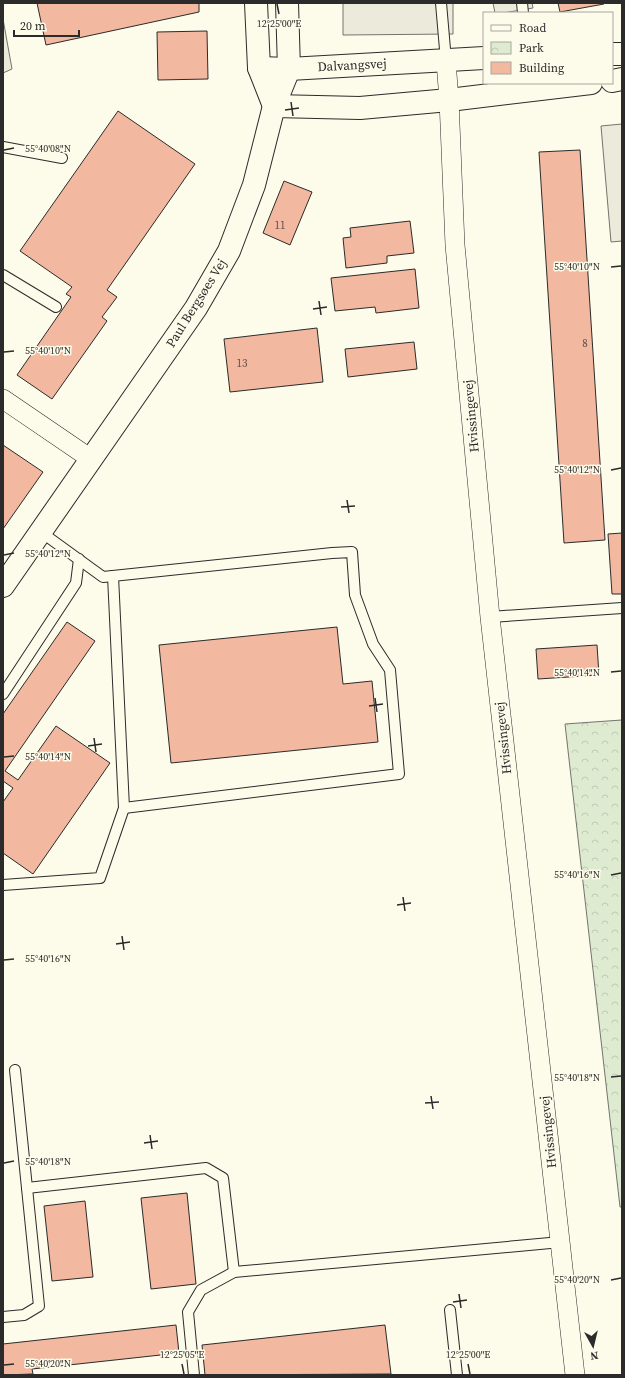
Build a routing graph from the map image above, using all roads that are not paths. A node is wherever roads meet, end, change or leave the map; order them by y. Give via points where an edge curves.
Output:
1 (256, 3) edge
2 (287, 3) edge
3 (441, 3) edge
4 (483, 58) edge
5 (446, 61) junction
6 (259, 68) junction
7 (289, 69) junction
8 (583, 84) edge
9 (449, 100) junction
10 (274, 106) junction
11 (3, 147) edge
12 (62, 158) dead end
13 (3, 276) edge
14 (56, 307) dead end
15 (3, 399) edge
16 (91, 459) junction
17 (40, 532) junction
18 (79, 559) junction
19 (113, 576) junction
20 (3, 586) edge
21 (622, 608) edge
22 (490, 617) junction
23 (3, 694) edge
24 (124, 808) junction
25 (3, 885) edge
26 (15, 1070) dead end
27 (27, 1188) junction
28 (561, 1242) junction
29 (234, 1272) junction
30 (450, 1310) dead end
31 (3, 1317) edge
32 (194, 1375) edge
33 (457, 1375) edge
34 (576, 1375) edge

1 - 6 street
2 - 7 street, Paul Bergsøes Vej
3 - 5 lane
4 - 5 street, Dalvangsvej
5 - 7 street, Dalvangsvej
5 - 9 street
6 - 7 street, Dalvangsvej
6 - 10 street
7 - 10 street, Paul Bergsøes Vej
8 - 9 street
9 - 10 street via 360,108
9 - 22 street, Hvissingevej via 455,245
10 - 16 street, Paul Bergsøes Vej via 254,185 228,251 196,308
11 - 12 lane
13 - 14 lane
15 - 16 street
16 - 17 street, Paul Bergsøes Vej
17 - 18 lane
17 - 20 street, Paul Bergsøes Vej
18 - 19 lane via 104,577
18 - 23 lane via 76,583
19 - 24 lane
19 - 24 lane via 352,552 355,595 373,644 390,670 399,774
21 - 22 lane
22 - 28 street, Hvissingevej
24 - 25 lane via 100,878
26 - 27 lane
27 - 29 lane via 206,1168 223,1178
27 - 31 lane via 39,1306 24,1315
28 - 29 lane
28 - 34 street, Hvissingevej
29 - 32 lane via 201,1290 188,1312
30 - 33 lane

